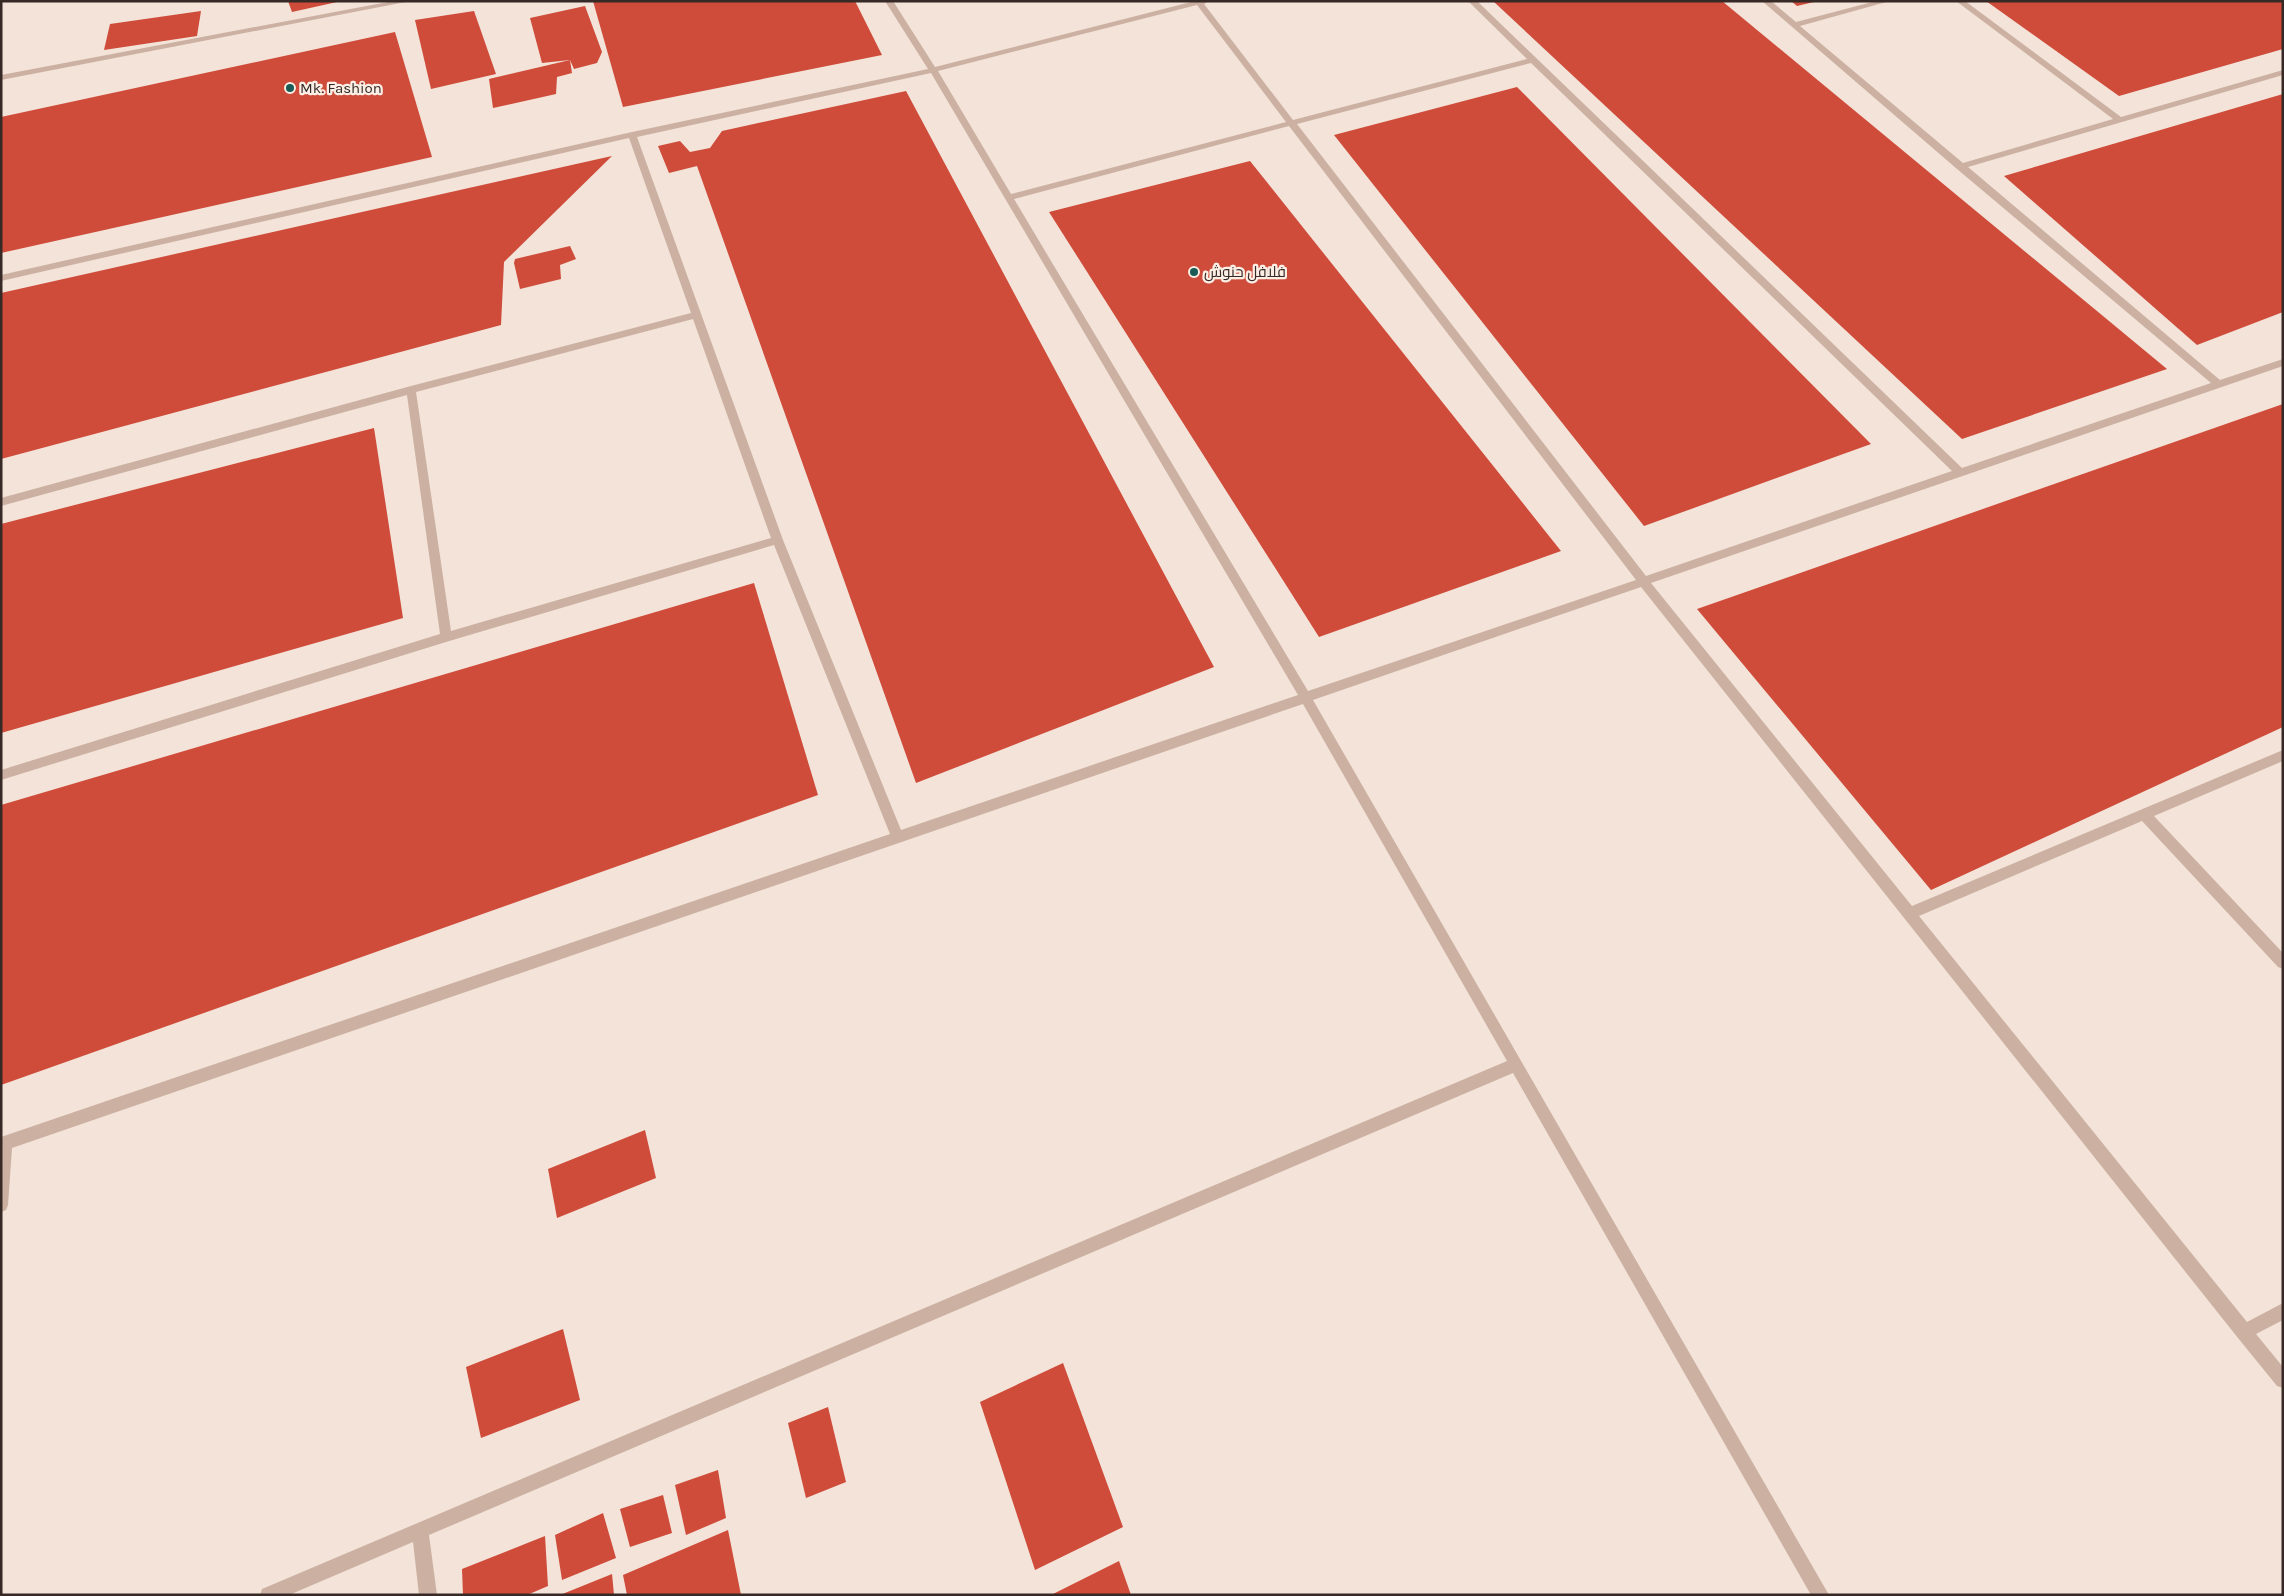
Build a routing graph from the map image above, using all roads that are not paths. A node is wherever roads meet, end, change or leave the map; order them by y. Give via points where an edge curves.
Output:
1 (407, 1) edge
2 (889, 1) edge
3 (1472, 1) edge
4 (1766, 1) edge
5 (1886, 1) edge
6 (1960, 1) edge
7 (1202, 2) edge
8 (1794, 25) junction
9 (1533, 60) junction
10 (933, 70) junction
11 (2283, 72) edge
12 (1, 78) edge
13 (2118, 120) junction
14 (1291, 123) junction
15 (632, 135) junction
16 (1960, 167) junction
17 (1008, 197) junction
18 (1, 278) edge
19 (697, 315) junction
20 (2283, 362) edge
21 (2219, 384) junction
22 (411, 390) junction
23 (1960, 473) junction
24 (1, 502) edge
25 (778, 540) junction
26 (1643, 581) junction
27 (446, 637) junction
28 (1305, 697) junction
29 (2283, 755) edge
30 (1, 775) edge
31 (2144, 814) junction
32 (897, 836) junction
33 (1911, 913) junction
34 (2283, 963) edge
35 (1517, 1064) junction
36 (3, 1144) edge
37 (1, 1205) edge
38 (2283, 1312) edge
39 (2244, 1332) junction
40 (2283, 1380) edge
41 (420, 1530) junction
42 (1818, 1594) edge
43 (268, 1595) edge
44 (428, 1595) edge

1 - 12 street
2 - 10 street
3 - 9 street
4 - 8 street
5 - 8 street
6 - 13 street
7 - 10 street
7 - 14 street
8 - 16 street
9 - 14 street
9 - 23 street
10 - 15 street
10 - 17 street
11 - 13 street
13 - 16 street
14 - 17 street
14 - 26 street
15 - 18 street
15 - 19 street
16 - 21 street
17 - 28 street
19 - 22 street
19 - 25 street
20 - 21 street
21 - 23 street
22 - 24 street
22 - 27 street
23 - 26 street
25 - 27 street
25 - 32 street
26 - 28 street
26 - 33 street
27 - 30 street
28 - 32 street
28 - 35 street
29 - 31 street
31 - 33 street
31 - 34 street
32 - 36 street
33 - 39 street
35 - 41 street
35 - 42 street
36 - 37 street
38 - 39 street
39 - 40 street
41 - 43 street
41 - 44 street

